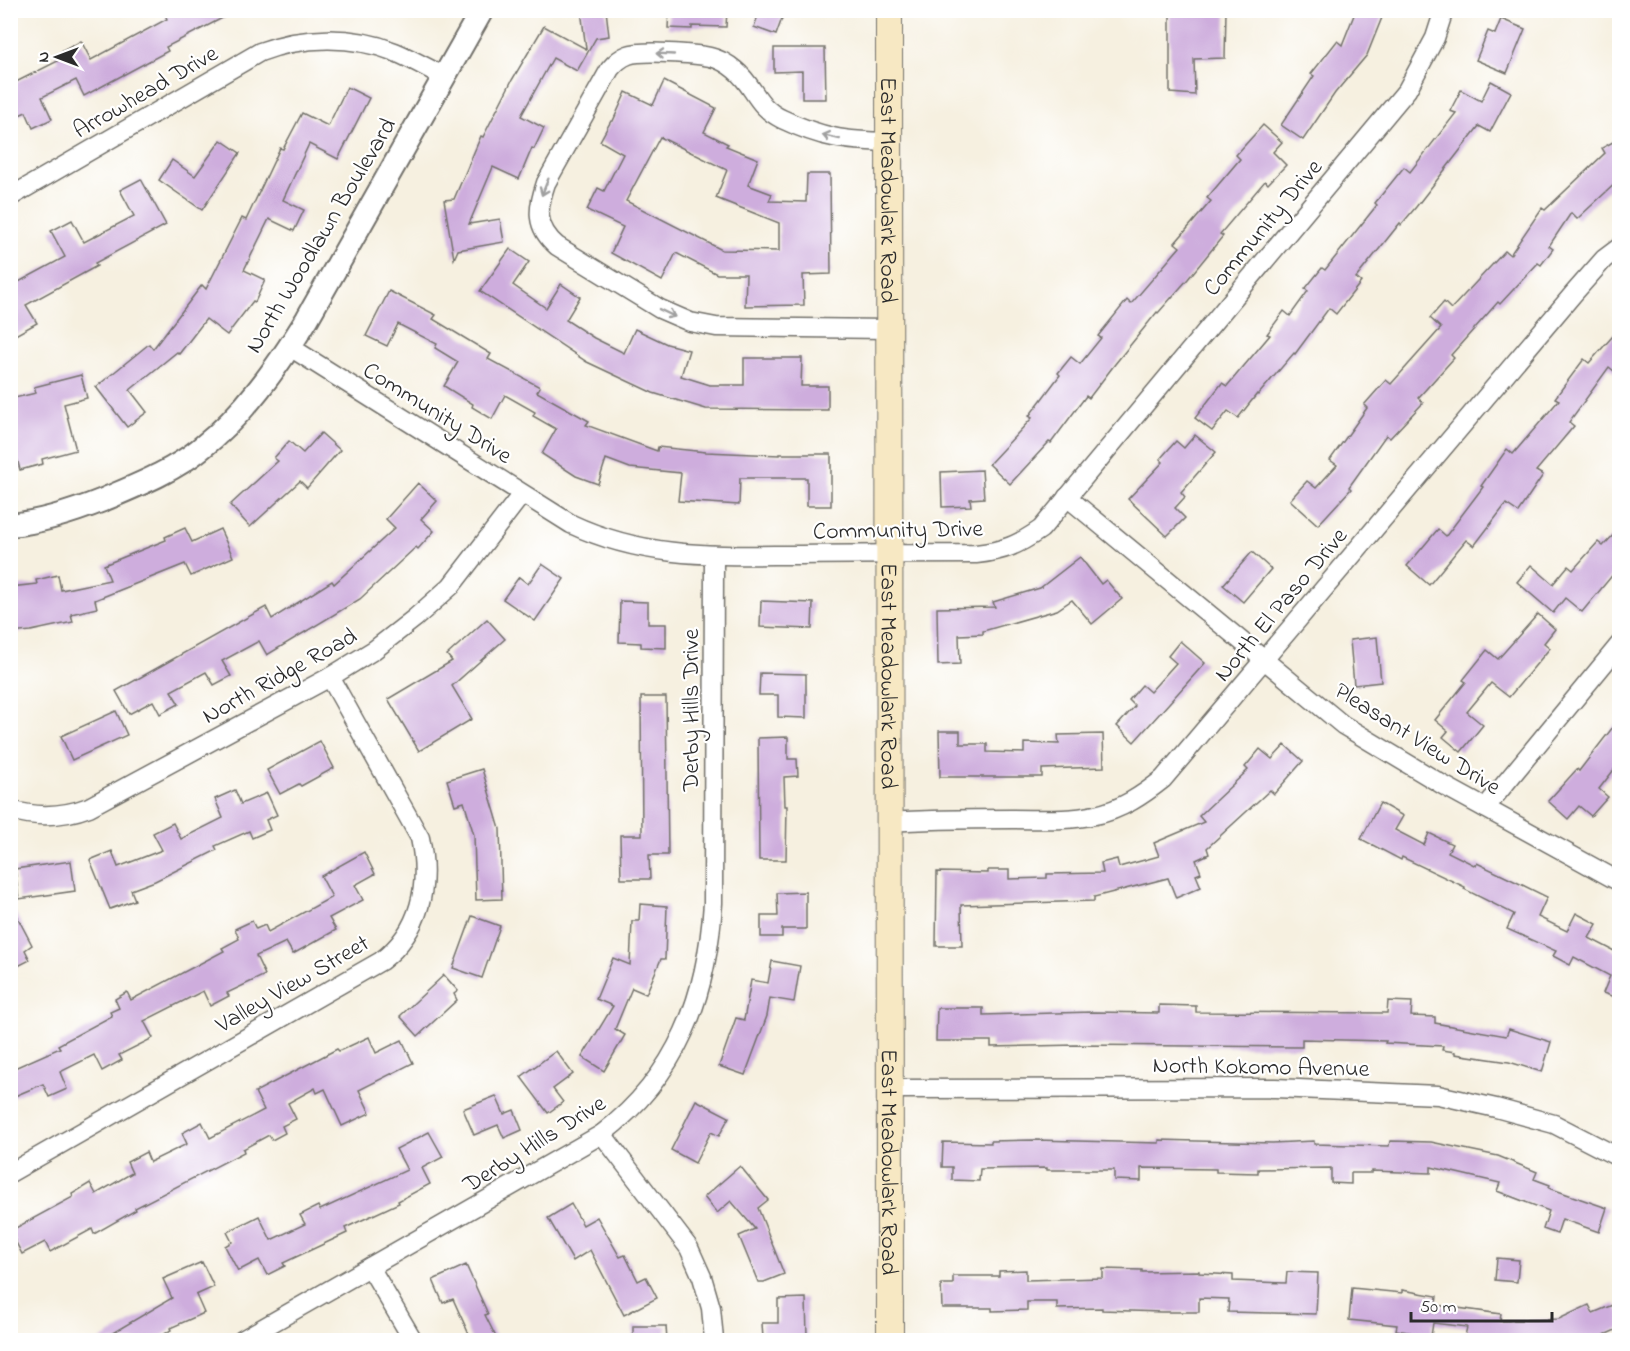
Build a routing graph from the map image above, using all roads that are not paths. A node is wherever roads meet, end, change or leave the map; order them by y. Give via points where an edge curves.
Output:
1 (482, 10) edge
2 (889, 10) edge
3 (1444, 10) edge
4 (445, 77) junction
5 (889, 142) junction
6 (10, 197) edge
7 (1620, 247) edge
8 (889, 329) junction
9 (290, 347) junction
10 (522, 494) junction
11 (1068, 497) junction
12 (10, 525) edge
13 (889, 554) junction
14 (714, 555) junction
15 (1620, 644) edge
16 (1264, 660) junction
17 (330, 677) junction
18 (1485, 808) junction
19 (10, 810) edge
20 (890, 822) junction
21 (1620, 882) edge
22 (890, 1089) junction
23 (602, 1134) junction
24 (1620, 1158) edge
25 (10, 1173) edge
26 (370, 1267) junction
27 (242, 1341) edge
28 (413, 1341) edge
29 (714, 1341) edge
30 (890, 1341) edge

1 - 4 street, North Woodlawn Boulevard
2 - 5 main road, East Meadowlark Road
3 - 11 street, Community Drive via 1435,38 1407,90
4 - 6 street, Arrowhead Drive via 397,52 359,42 292,42 260,52
4 - 9 street, North Woodlawn Boulevard
5 - 8 main road, East Meadowlark Road
5 -> 8 street via 827,137 781,118 757,99 736,70 711,57 629,54 610,69 546,183 539,216 541,227 557,246 660,309 690,322 716,327
7 - 16 street, North El Paso Drive via 1574,293
8 - 13 main road, East Meadowlark Road
9 - 10 street, Community Drive
9 - 12 street, North Woodlawn Boulevard via 255,394 199,451 134,487 86,507 35,523
10 - 14 street, Community Drive via 571,524 610,541 651,550
10 - 17 street, North Ridge Road via 451,586 374,650
11 - 13 street, Community Drive via 1041,529 1003,550 976,554
11 - 16 street, Pleasant View Drive
13 - 14 street, Community Drive
13 - 20 main road, East Meadowlark Road
14 - 23 street, Derby Hills Drive via 713,903 705,972 681,1039 668,1063 647,1093
15 - 18 street
16 - 18 street, Pleasant View Drive via 1343,725
16 - 20 street, North El Paso Drive via 1163,779 1120,807 1072,819
17 - 19 street, North Ridge Road via 89,807 52,816
17 - 25 street, Valley View Street via 420,838 423,889 416,919 405,937 381,961
18 - 21 street, Pleasant View Drive
20 - 22 main road, East Meadowlark Road
22 - 24 street, North Kokomo Avenue via 1275,1088 1438,1095 1554,1124
22 - 30 main road, East Meadowlark Road
23 - 26 street, Derby Hills Drive
23 - 29 street via 688,1248 711,1308
26 - 27 street, Derby Hills Drive
26 - 28 street

